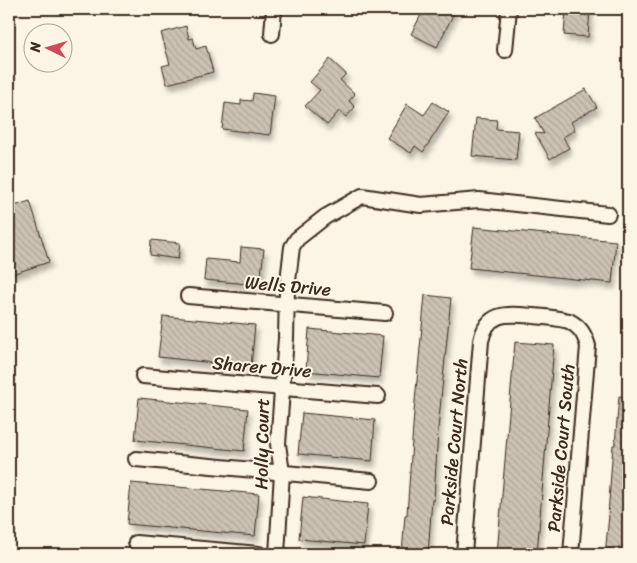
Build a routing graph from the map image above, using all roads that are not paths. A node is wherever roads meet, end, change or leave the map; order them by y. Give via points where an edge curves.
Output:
1 (274, 9) edge
2 (509, 9) edge
3 (272, 34) dead end
4 (505, 50) dead end
5 (608, 214) dead end
6 (188, 296) dead end
7 (287, 304) junction
8 (384, 313) dead end
9 (588, 346) joint
10 (143, 376) dead end
11 (282, 388) junction
12 (378, 396) dead end
13 (136, 459) dead end
14 (282, 473) junction
15 (371, 481) dead end
16 (136, 543) dead end
17 (260, 554) edge
18 (277, 554) edge
19 (464, 554) edge
20 (571, 554) edge

1 - 3 street
2 - 4 street
5 - 7 street, Holly Court via 479,200 421,205 362,196 325,218 293,244
6 - 7 street, Wells Drive
7 - 8 street, Wells Drive
7 - 11 street, Holly Court
9 - 19 street, Parkside Court North via 578,326 561,319 507,314 488,323 482,333
9 - 20 street, Parkside Court South
10 - 11 street, Sharer Drive
11 - 12 street, Sharer Drive
11 - 14 street, Holly Court via 278,444
13 - 14 street
14 - 15 street
14 - 18 street, Holly Court
16 - 17 street

